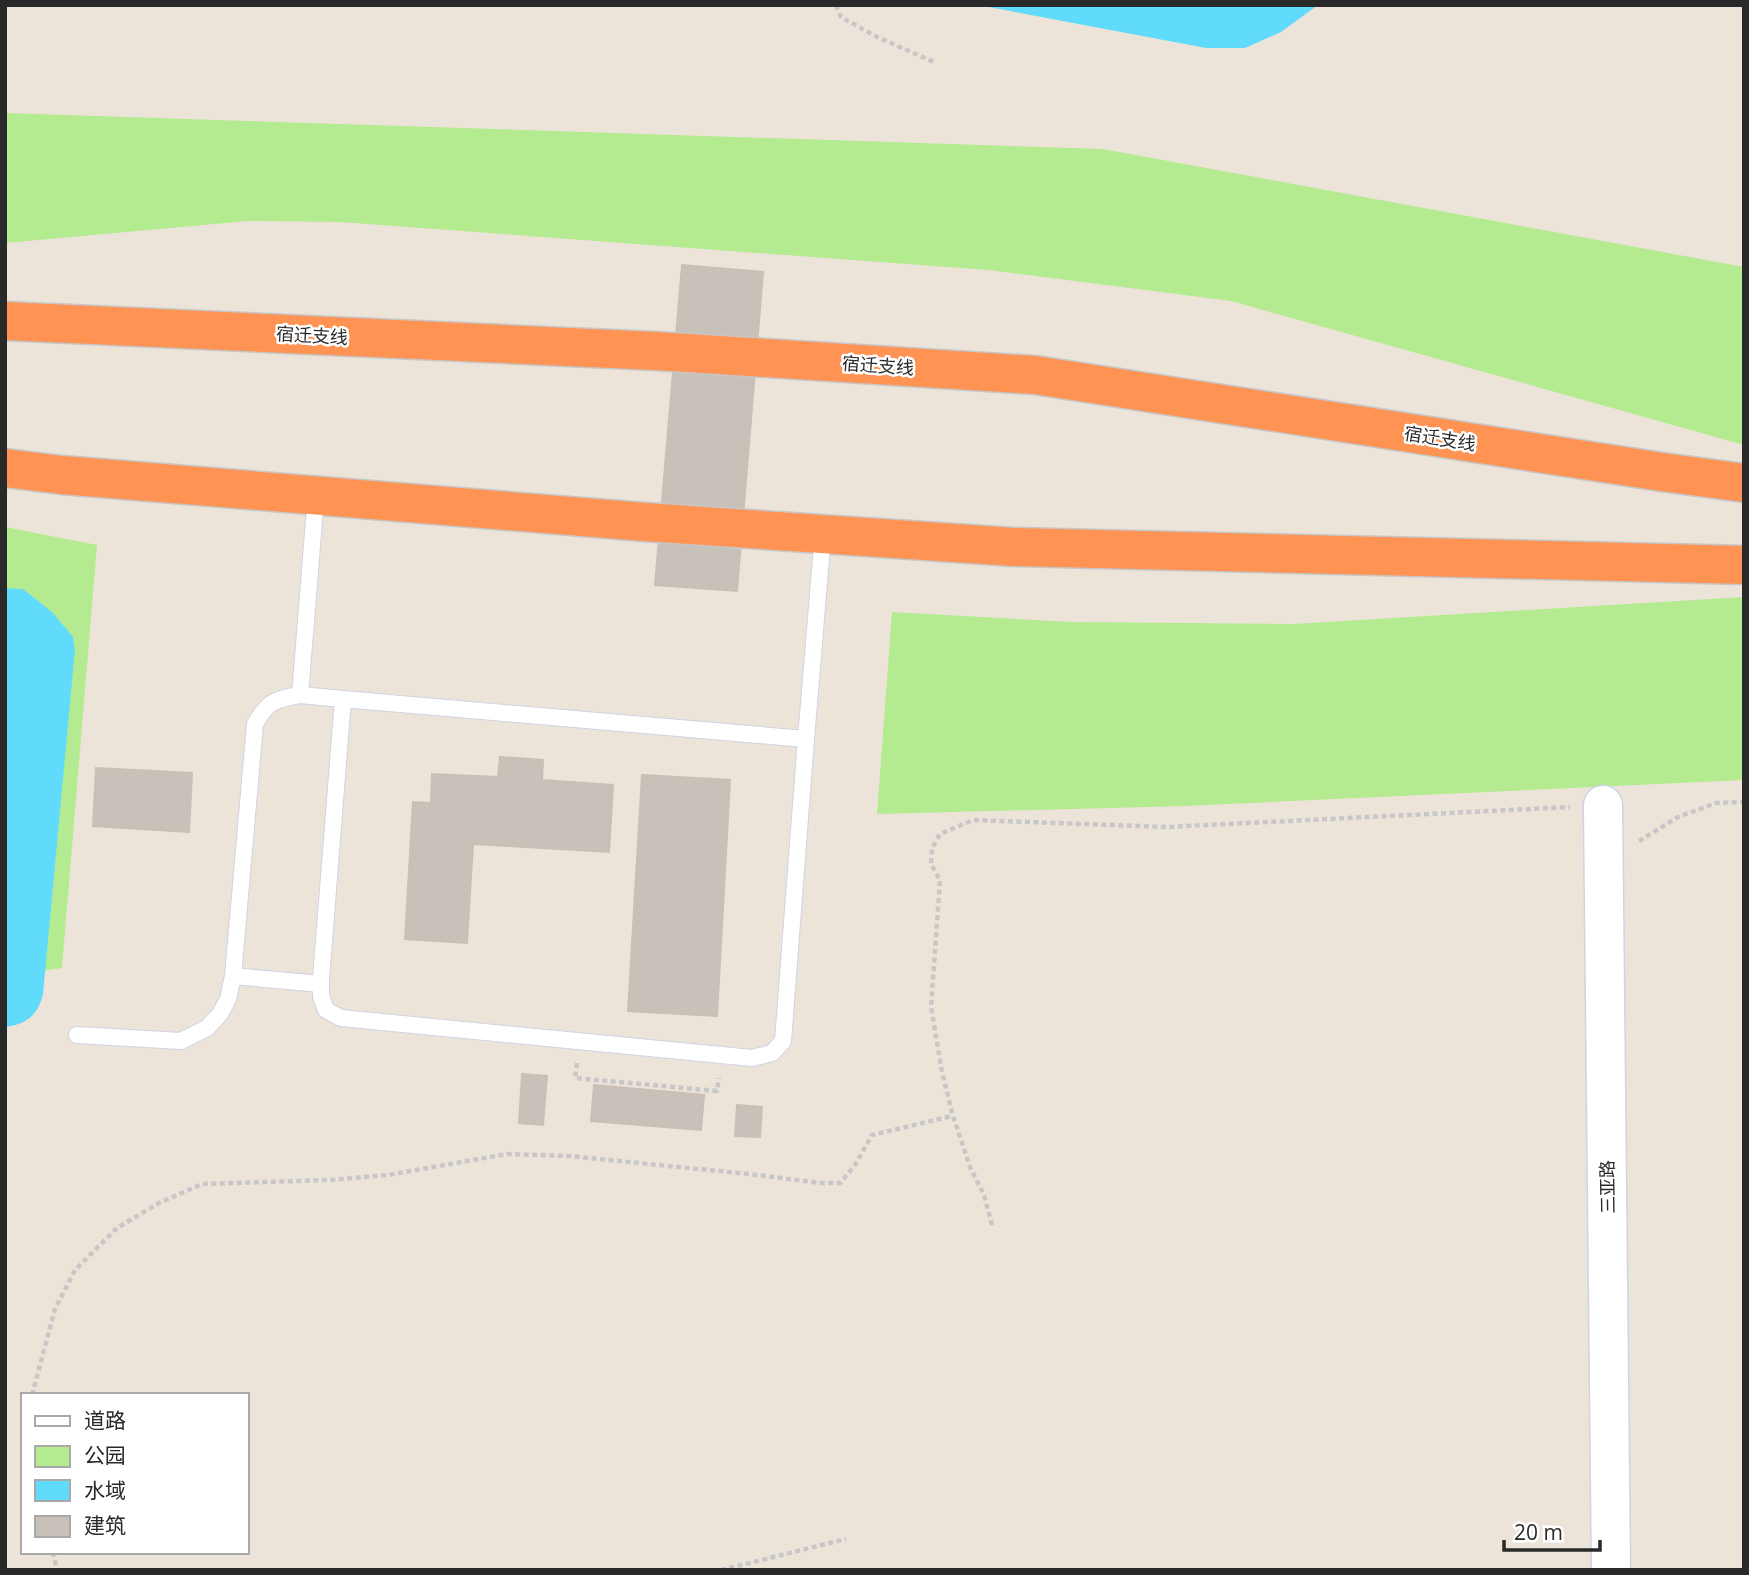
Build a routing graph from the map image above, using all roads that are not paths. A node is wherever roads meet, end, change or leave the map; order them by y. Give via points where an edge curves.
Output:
1 (5, 320) edge
2 (5, 468) edge
3 (1744, 483) edge
4 (316, 496) junction
5 (823, 534) junction
6 (1744, 565) edge
7 (300, 695) junction
8 (343, 699) junction
9 (806, 739) junction
10 (1603, 805) road end
11 (233, 976) junction
12 (321, 984) junction
13 (77, 1035) dead end
14 (1611, 1570) edge

1 - 3 highway, 宿迁支线 via 656,351 1035,375
2 - 4 highway
4 - 5 highway
4 - 7 lane
5 - 6 highway via 1014,547
5 - 9 lane
7 - 8 lane
7 - 11 lane via 278,698 263,709 255,724
8 - 9 lane
8 - 12 lane
9 - 12 lane via 783,1041 772,1053 752,1058 341,1018 326,1010
10 - 14 street, 三亚路
11 - 12 lane
11 - 13 lane via 220,1014 207,1028 181,1041

